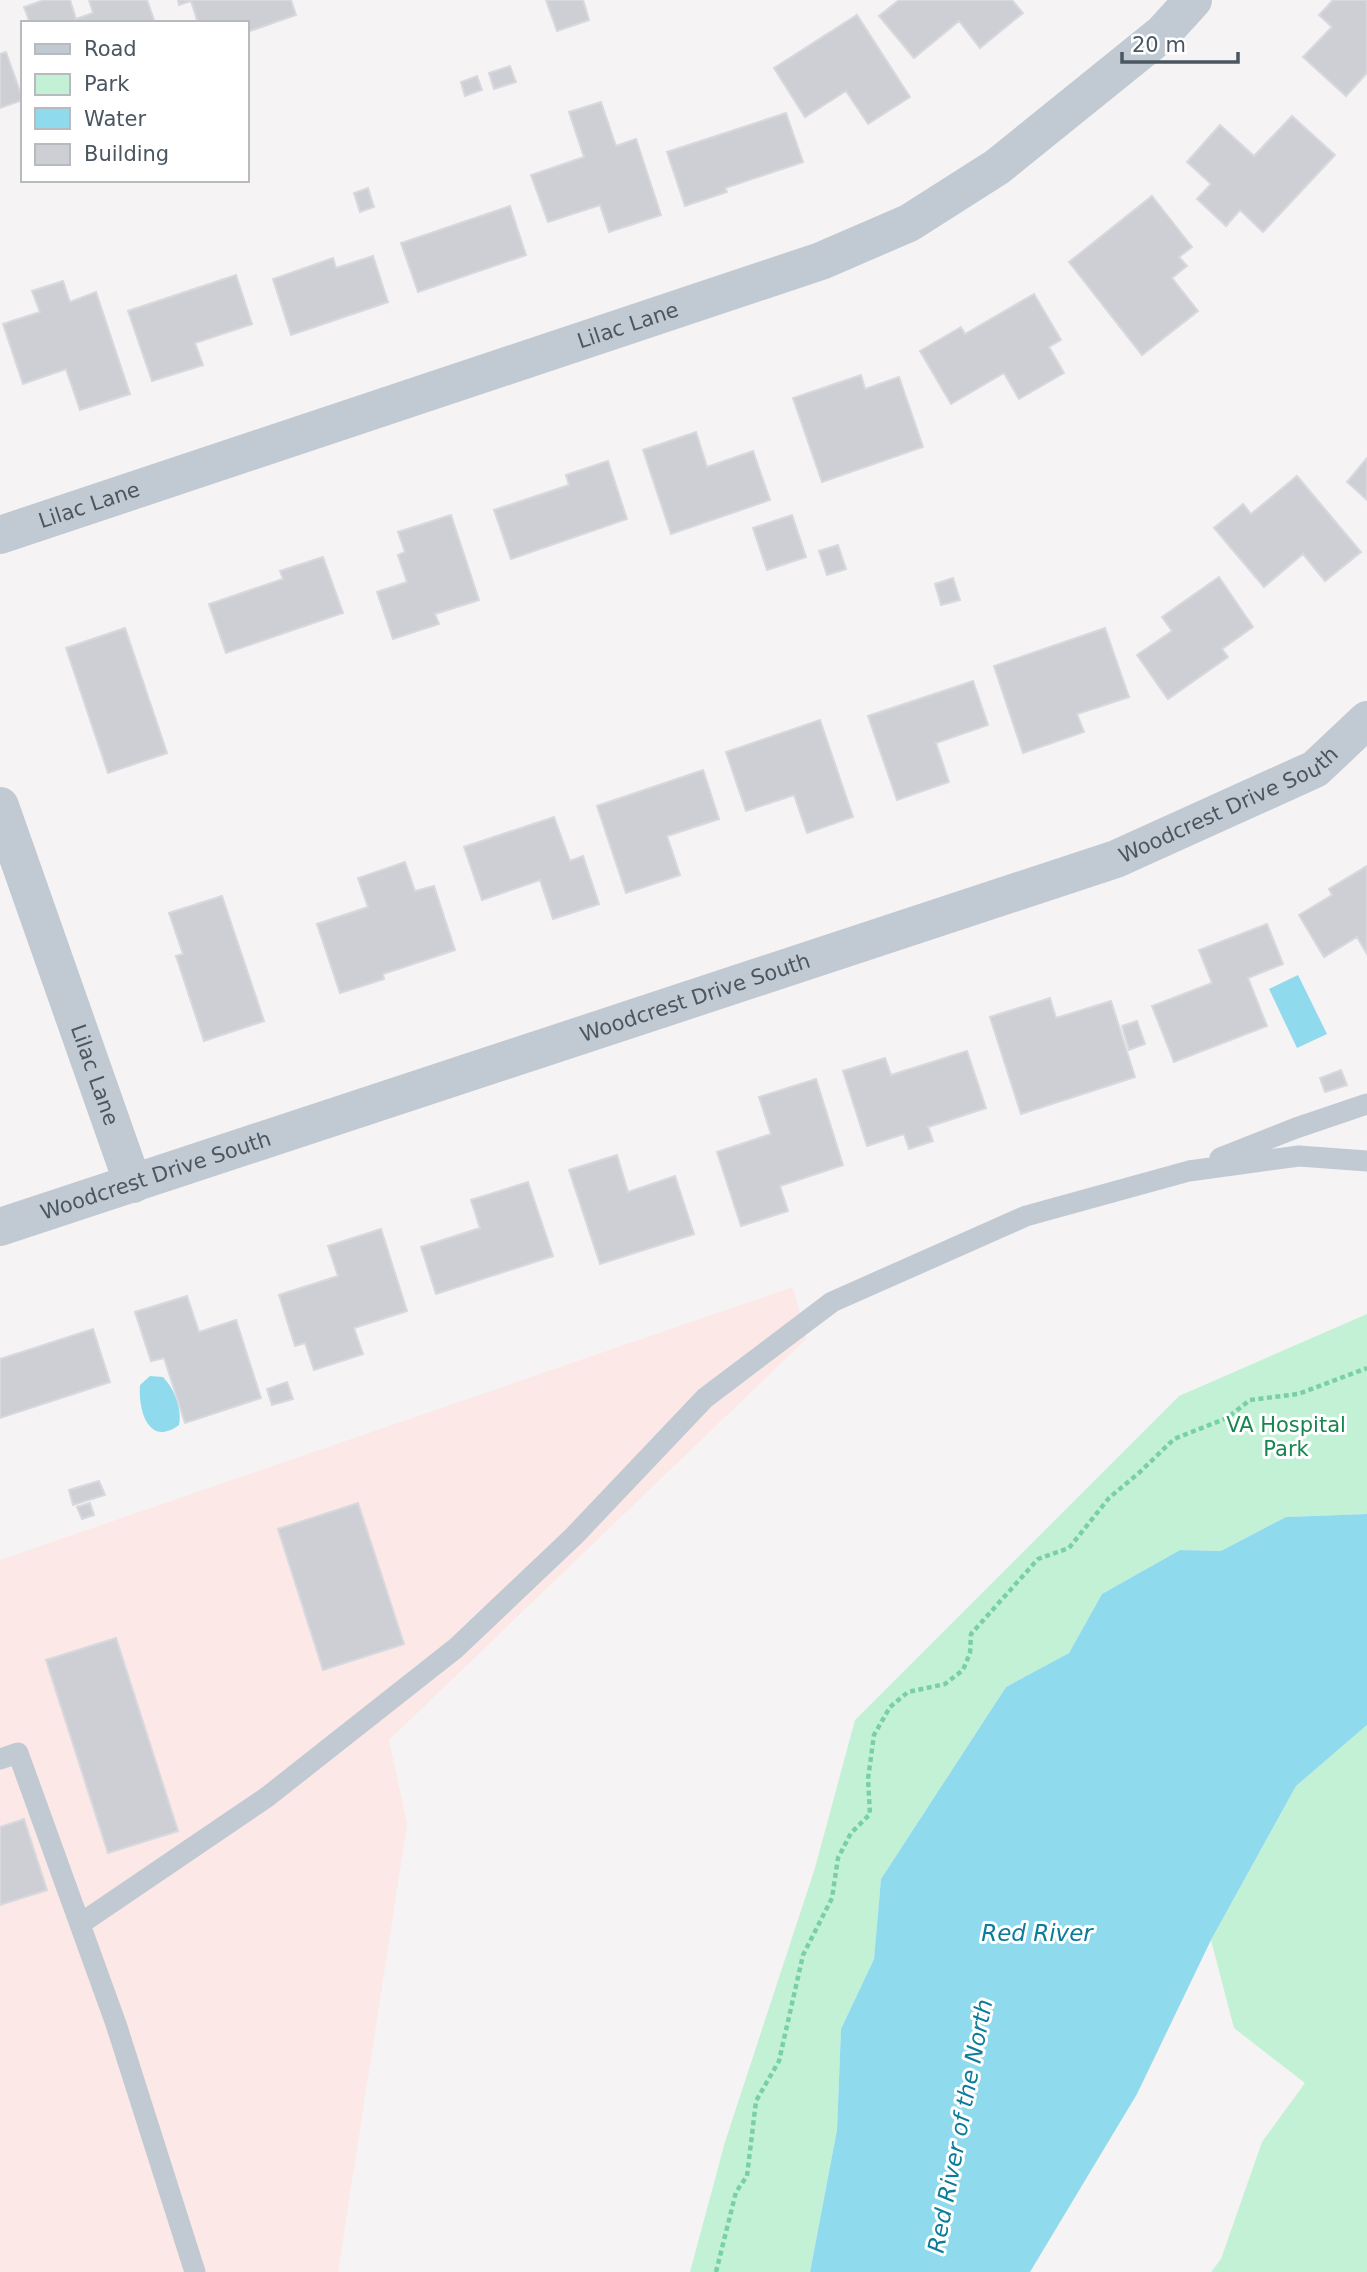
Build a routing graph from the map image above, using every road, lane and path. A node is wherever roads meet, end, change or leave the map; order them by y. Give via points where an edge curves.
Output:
1 (1193, 0) edge
2 (0, 535) edge
3 (1367, 720) edge
4 (0, 807) edge
5 (1367, 1104) edge
6 (1367, 1161) edge
7 (1189, 1171) junction
8 (133, 1184) junction
9 (0, 1227) edge
10 (1367, 1368) edge
11 (0, 1759) edge
12 (80, 1924) junction
13 (195, 2272) edge
14 (716, 2272) edge

1 - 2 street, Lilac Lane via 1163,33 997,167 909,223 821,261
3 - 8 street, Woodcrest Drive South via 1315,769 1116,859
4 - 8 street, Lilac Lane
5 - 7 lane
6 - 7 lane via 1299,1156
7 - 12 lane via 1026,1216 832,1302 705,1398 574,1536 456,1648 267,1797
8 - 9 street, Woodcrest Drive South
10 - 14 path via 1298,1394 1250,1400 1227,1418 1174,1439 1109,1498 1069,1548 1038,1559 971,1634 963,1670 945,1684 908,1692 890,1707 874,1735 870,1814 851,1833 838,1858 832,1898 803,1955 779,2061 756,2101 747,2176 736,2192
11 - 12 lane via 18,1753
12 - 13 lane

